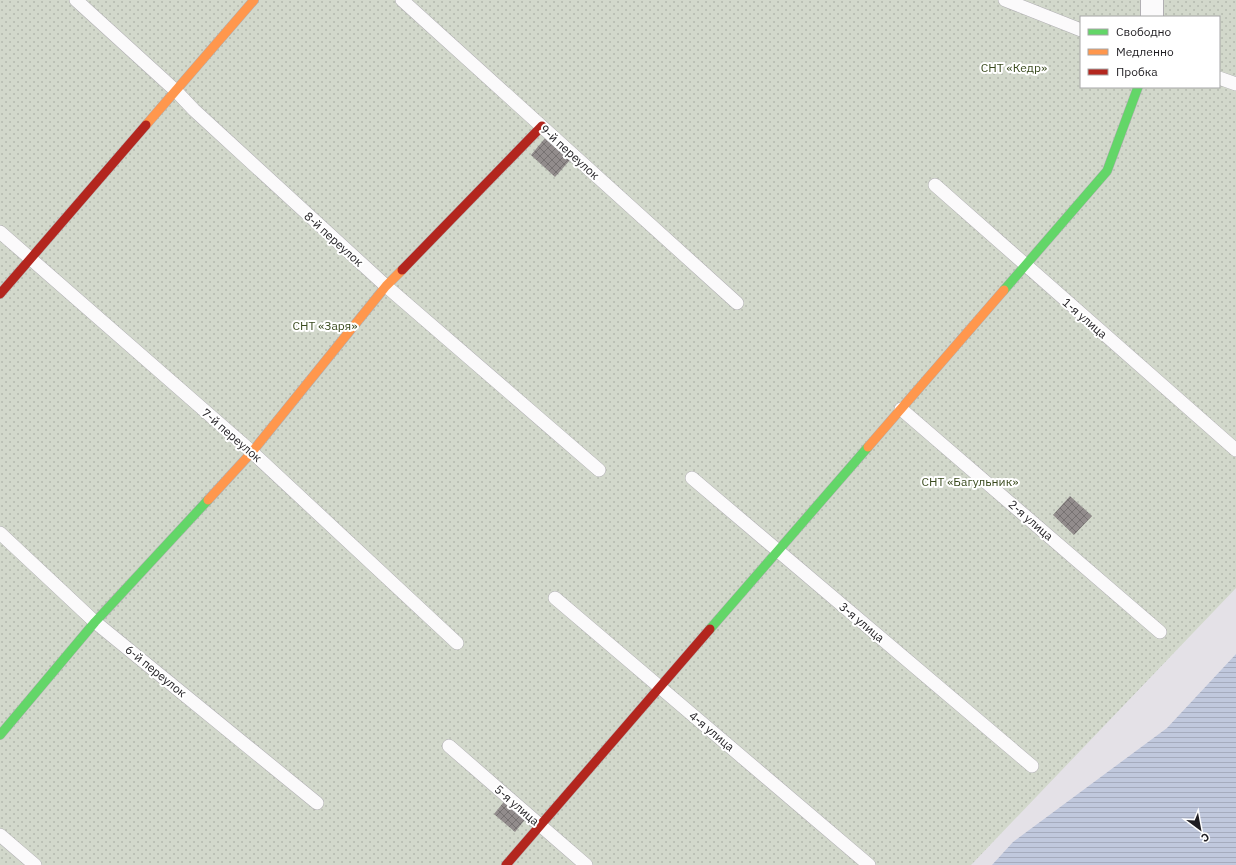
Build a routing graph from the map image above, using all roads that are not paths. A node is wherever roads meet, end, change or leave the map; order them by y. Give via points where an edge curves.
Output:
1 (76, 0) edge
2 (254, 0) edge
3 (402, 0) edge
4 (1005, 0) edge
5 (1152, 0) edge
6 (1152, 16) edge
7 (1080, 30) edge
8 (1220, 78) edge
9 (1236, 84) edge
10 (1138, 88) edge
11 (176, 91) junction
12 (542, 126) junction
13 (935, 185) dead end
14 (0, 232) edge
15 (30, 260) junction
16 (1025, 265) junction
17 (386, 286) junction
18 (0, 294) edge
19 (738, 303) dead end
20 (901, 409) junction
21 (1236, 450) edge
22 (252, 452) junction
23 (599, 470) dead end
24 (692, 478) dead end
25 (0, 533) edge
26 (778, 551) junction
27 (555, 598) dead end
28 (95, 622) junction
29 (1160, 632) dead end
30 (457, 644) dead end
31 (660, 687) junction
32 (0, 735) edge
33 (449, 746) dead end
34 (1032, 766) dead end
35 (317, 803) dead end
36 (541, 826) junction
37 (0, 835) edge
38 (35, 865) edge
39 (506, 865) edge
40 (586, 865) edge
41 (870, 865) edge

1 - 11 lane, 8-й переулок
2 - 11 street
3 - 12 lane, 9-й переулок
4 - 7 lane
5 - 6 street
8 - 9 lane
10 - 16 street via 1107,171
11 - 15 street
11 - 17 lane, 8-й переулок
12 - 17 street
12 - 19 lane, 9-й переулок
13 - 16 lane, 1-я улица
14 - 15 lane, 7-й переулок
15 - 18 street
15 - 22 lane, 7-й переулок
16 - 20 street
16 - 21 lane, 1-я улица
17 - 22 street
17 - 23 lane, 8-й переулок
20 - 26 street
20 - 29 lane, 2-я улица
22 - 28 street
22 - 30 lane, 7-й переулок
24 - 26 lane, 3-я улица
25 - 28 lane, 6-й переулок
26 - 31 street
26 - 34 lane, 3-я улица
27 - 31 lane, 4-я улица
28 - 32 street
28 - 35 lane, 6-й переулок
31 - 36 street
31 - 41 lane, 4-я улица
33 - 36 lane, 5-я улица
36 - 39 street
36 - 40 lane, 5-я улица
37 - 38 lane

